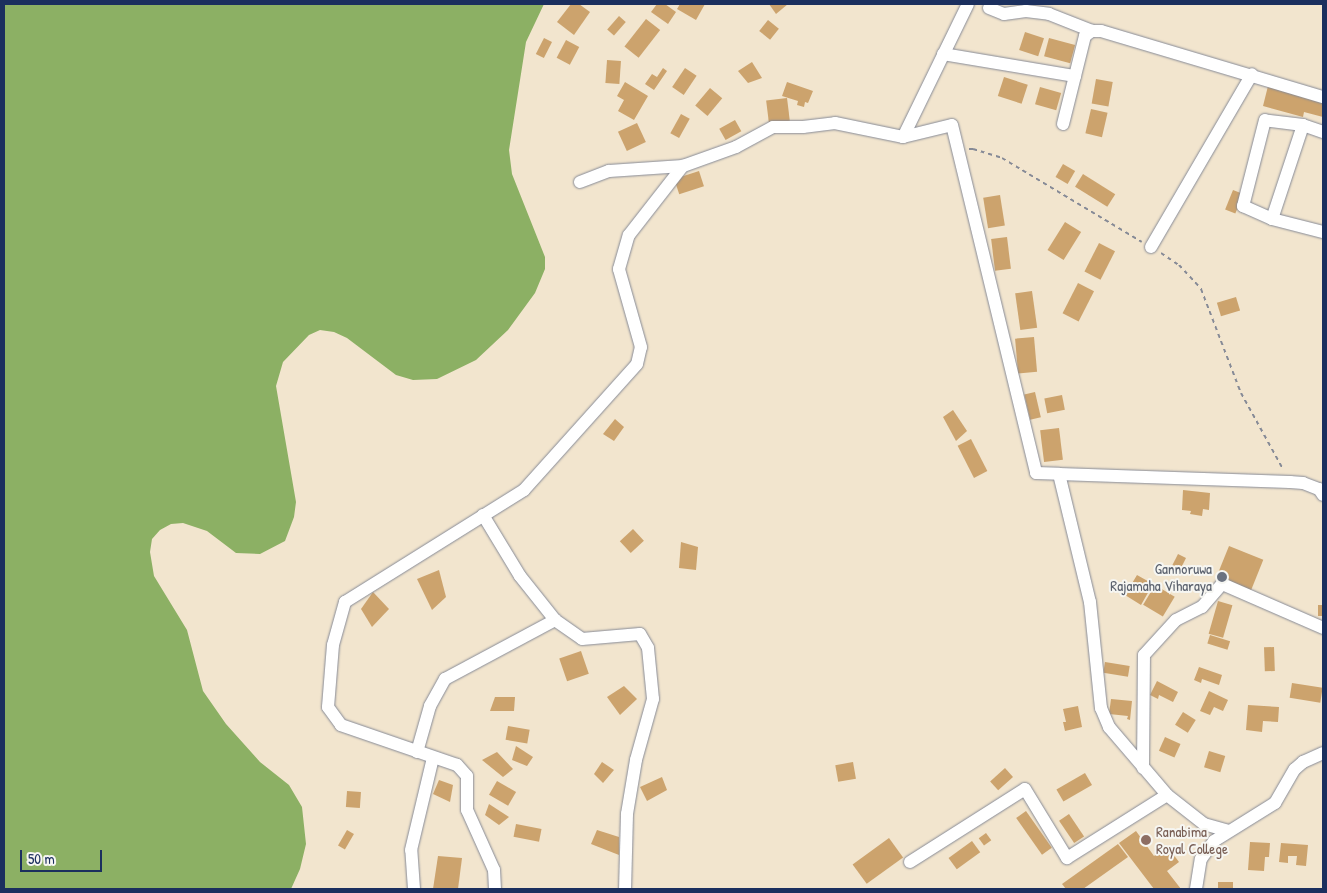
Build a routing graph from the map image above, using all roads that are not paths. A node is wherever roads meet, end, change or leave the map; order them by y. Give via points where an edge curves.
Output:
1 (968, 4) edge
2 (989, 8) dead end
3 (1092, 32) junction
4 (944, 54) junction
5 (1252, 74) junction
6 (1074, 76) junction
7 (1323, 97) edge
8 (1063, 124) dead end
9 (1303, 125) junction
10 (1323, 132) edge
11 (903, 136) junction
12 (683, 166) junction
13 (580, 182) dead end
14 (1272, 219) junction
15 (1323, 232) edge
16 (1151, 247) road end
17 (1059, 474) junction
18 (1323, 495) edge
19 (483, 515) junction
20 (555, 620) junction
21 (1323, 628) edge
22 (417, 752) junction
23 (1323, 753) edge
24 (433, 758) junction
25 (1143, 768) junction
26 (1167, 795) junction
27 (1228, 831) junction
28 (910, 862) dead end
29 (414, 889) edge
30 (495, 889) edge
31 (625, 889) edge
32 (1196, 889) edge

1 - 4 street
2 - 3 street via 1004,14 1026,11 1049,14
3 - 5 street via 1102,31
3 - 6 street via 1084,36
4 - 6 street
4 - 11 street
5 - 7 street
5 - 16 street
6 - 8 street
9 - 10 street
9 - 14 street
9 - 14 street via 1265,120 1242,206
11 - 12 street via 835,123 773,127 736,147
11 - 17 street via 952,125 1036,473
12 - 13 street via 609,172
12 - 19 street via 629,235 619,269 641,347 637,364 524,490
14 - 15 street
17 - 18 street via 1303,483 1319,489
17 - 25 street via 1090,602 1101,708 1109,727
19 - 20 street via 520,576
19 - 22 street via 345,602 333,645 328,707 341,725
20 - 22 street via 445,679 430,706
20 - 31 street via 582,639 640,634 648,648 653,699 636,760 627,814
21 - 25 street via 1222,584 1202,607 1176,620 1144,655
22 - 24 street
23 - 27 street via 1295,768 1275,802 1248,822
24 - 29 street via 411,850
24 - 30 street via 457,765 467,776 467,810 494,870
25 - 26 street
26 - 27 street via 1204,824
26 - 28 street via 1067,858 1025,789
27 - 32 street via 1214,841 1200,859

